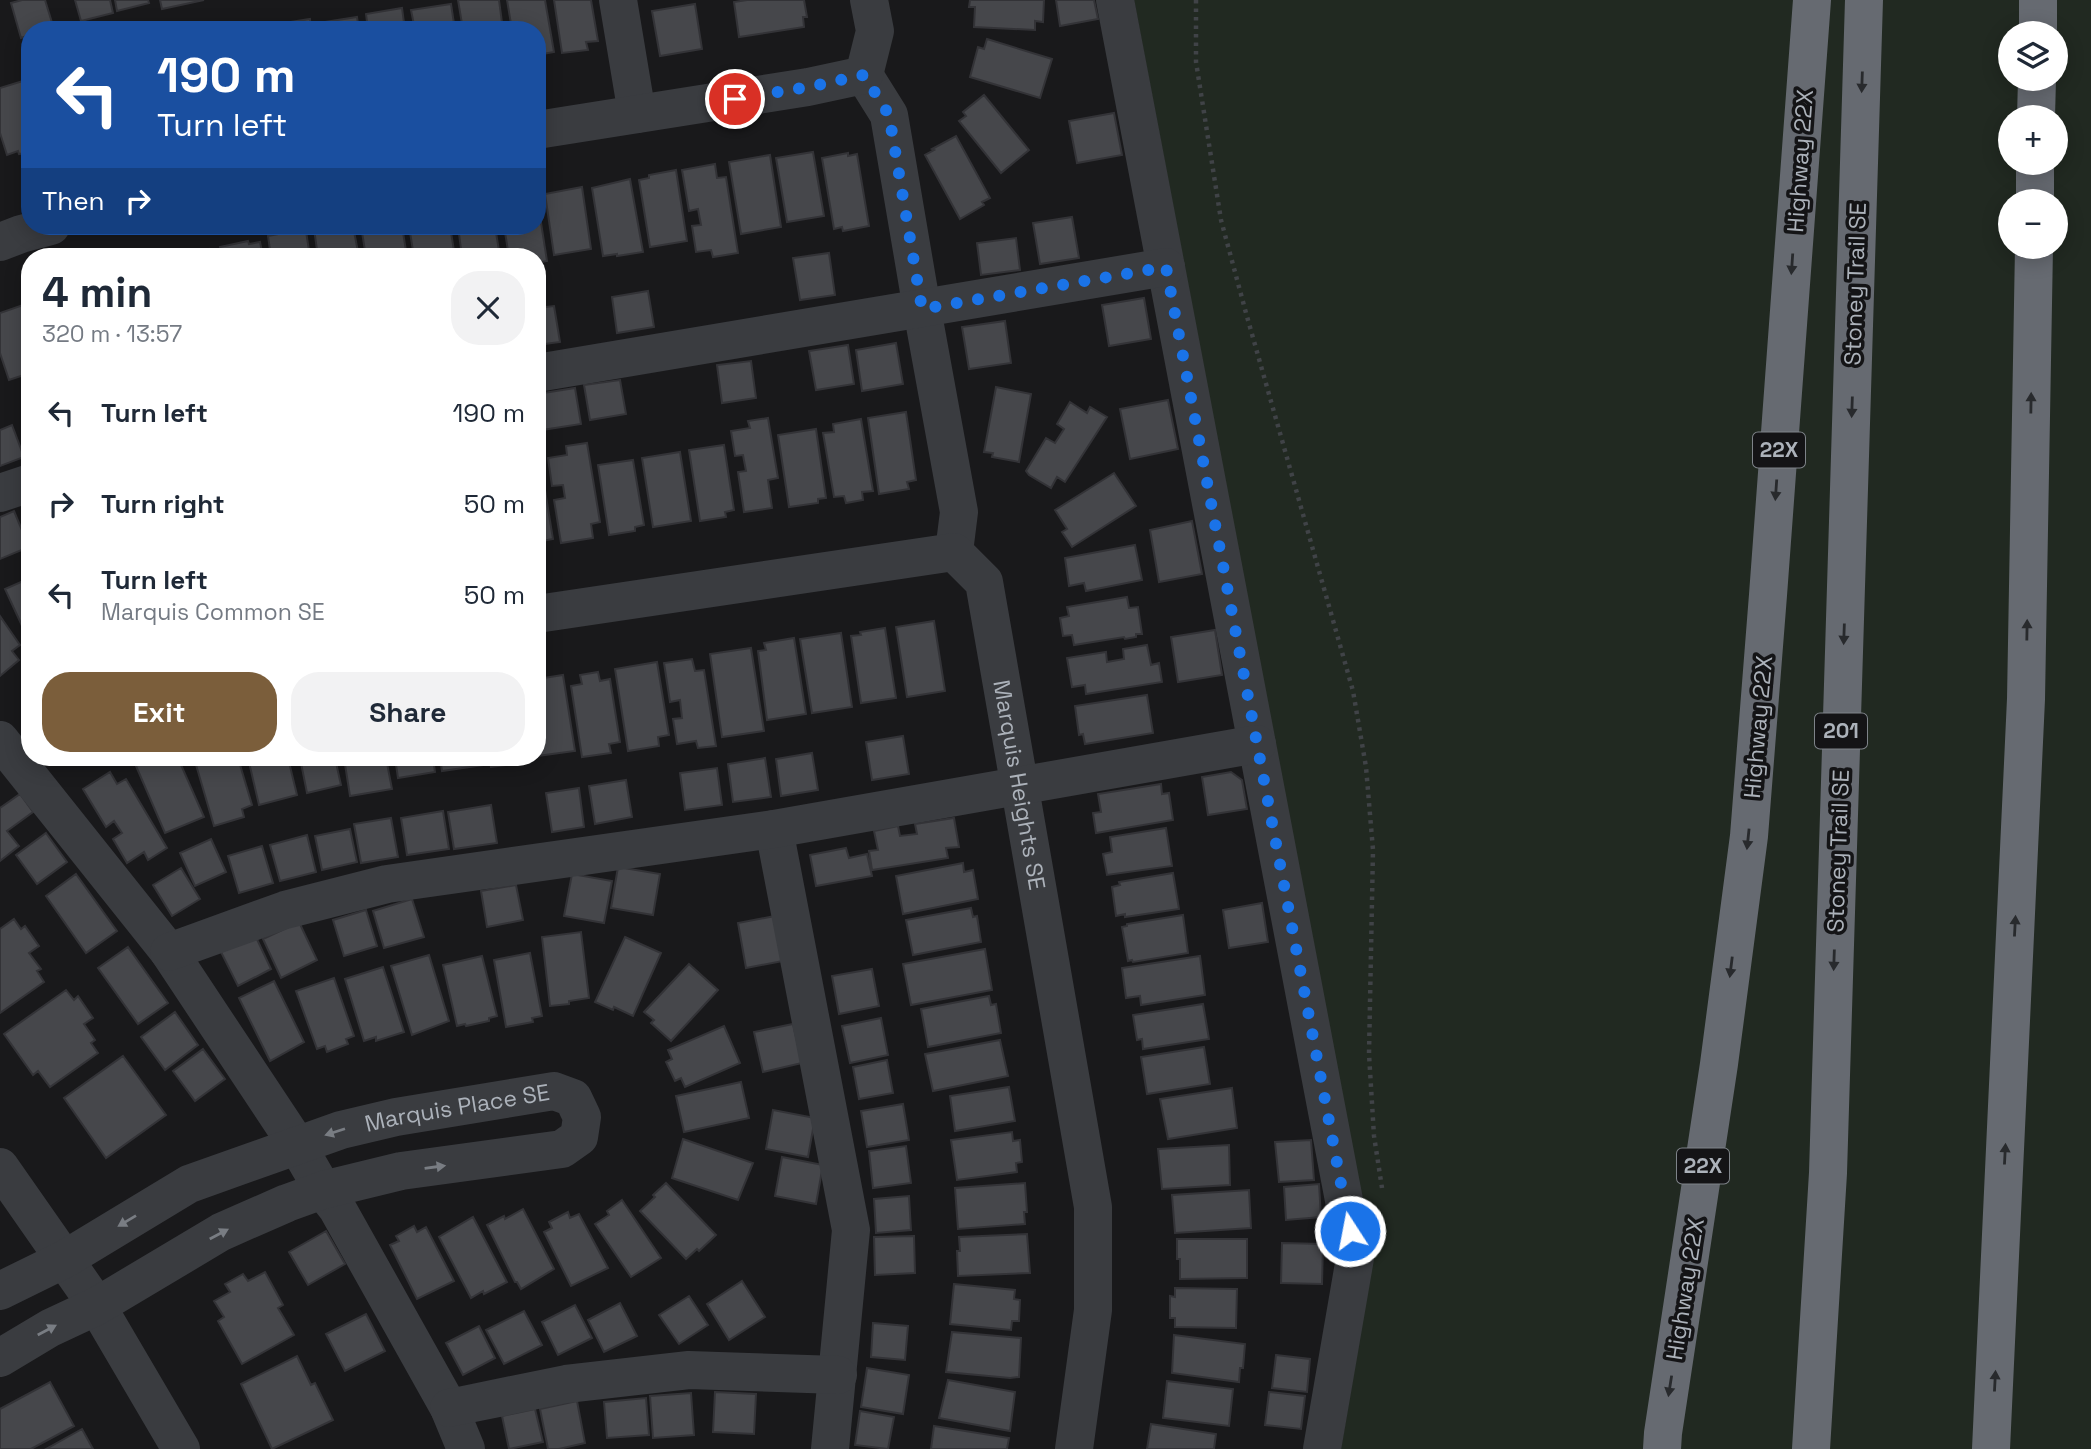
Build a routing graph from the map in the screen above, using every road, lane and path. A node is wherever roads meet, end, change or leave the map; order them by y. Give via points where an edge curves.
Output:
1 (618, 0) edge
2 (869, 0) edge
3 (1115, 0) edge
4 (1196, 0) edge
5 (1812, 0) edge
6 (1864, 0) edge
7 (2038, 0) edge
8 (2038, 21) edge
9 (864, 75) junction
10 (637, 114) junction
11 (546, 129) edge
12 (21, 234) edge
13 (0, 242) edge
14 (2034, 259) edge
15 (1166, 267) junction
16 (922, 309) junction
17 (546, 372) edge
18 (21, 486) edge
19 (0, 493) edge
20 (954, 552) junction
21 (546, 613) edge
22 (1257, 744) junction
23 (10, 748) edge
24 (21, 762) edge
25 (24, 766) edge
26 (1020, 787) junction
27 (774, 829) junction
28 (169, 953) junction
29 (298, 1145) junction
30 (0, 1167) edge
31 (1382, 1189) dead end
32 (323, 1191) junction
33 (65, 1259) junction
34 (0, 1291) edge
35 (97, 1306) junction
36 (0, 1358) edge
37 (838, 1374) junction
38 (449, 1408) junction
39 (1661, 1444) edge
40 (181, 1449) edge
41 (466, 1449) edge
42 (830, 1449) edge
43 (1074, 1449) edge
44 (1322, 1449) edge
45 (1811, 1449) edge
46 (1992, 1449) edge

1 - 10 street
2 - 9 street via 875,31
3 - 15 street
4 - 31 path via 1196,62 1221,220 1353,691 1366,767 1373,850 1369,1054
5 -> 39 highway, Highway 22X / 22X via 1749,836
6 -> 45 highway, Stoney Trail SE / 201 via 1828,1159
7 - 8 highway
9 - 10 street
9 - 16 street via 889,115
10 - 11 street
12 - 13 street
46 -> 14 highway via 2026,699
15 - 16 street
15 - 22 street
16 - 17 street
16 - 20 street via 959,512
18 - 19 street
20 - 21 street
20 - 26 street, Marquis Heights SE via 984,582
22 - 26 street
22 - 44 street via 1355,1258
23 - 24 street
25 - 28 street
26 - 27 street
26 - 43 street, Marquis Heights SE via 1093,1207 1093,1310
27 - 28 street via 387,884 285,910
27 - 37 street via 851,1230
28 - 29 street
29 - 32 street
32 -> 29 street, Marquis Place SE via 401,1171 562,1149 579,1136 582,1117 573,1098 554,1091 396,1117
29 -> 33 street, Marquis Place SE via 189,1184
30 - 33 street
35 -> 32 street, Marquis Place SE via 221,1232
32 - 38 street via 337,1208
33 - 34 street, Marquis Place SE
33 - 35 street
36 -> 35 street, Marquis Place SE
35 - 40 street
37 - 38 street via 689,1370 566,1384
37 - 42 street
38 - 41 street

